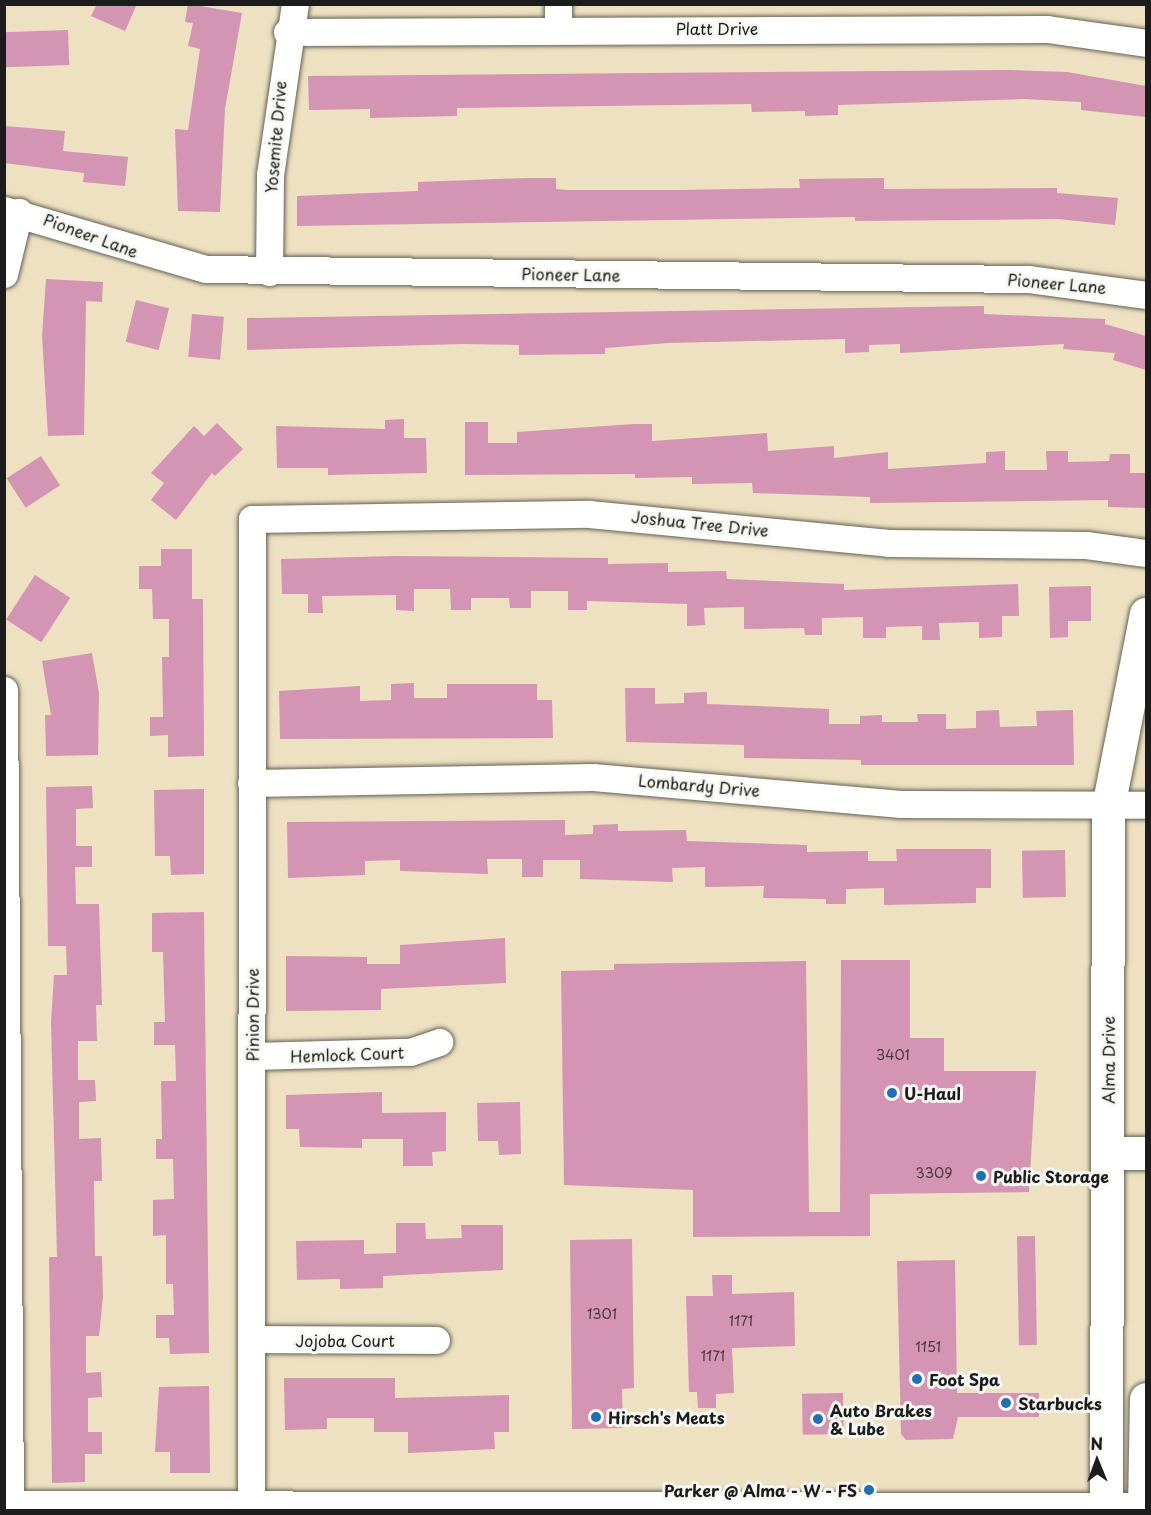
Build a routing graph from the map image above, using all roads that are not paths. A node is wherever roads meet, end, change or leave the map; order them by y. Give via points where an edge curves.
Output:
1 (295, 4) edge
2 (830, 16) edge
3 (558, 17) edge
4 (287, 32) junction
5 (1146, 43) edge
6 (12, 211) edge
7 (269, 272) junction
8 (4, 274) edge
9 (1146, 295) edge
10 (252, 519) joint
11 (1146, 553) edge
12 (1146, 614) edge
13 (4, 690) edge
14 (250, 783) junction
15 (1146, 805) edge
16 (1108, 807) junction
17 (5, 904) edge
18 (440, 1042) dead end
19 (252, 1056) junction
20 (1107, 1153) junction
21 (1146, 1153) edge
22 (255, 1339) junction
23 (436, 1340) dead end
24 (1146, 1399) edge
25 (9, 1508) edge
26 (569, 1508) edge
27 (251, 1509) edge
28 (1106, 1509) edge
29 (810, 1510) edge
30 (1145, 1510) edge

1 - 4 street, Yosemite Drive
2 - 3 street, Platt Drive
2 - 5 street, Platt Drive via 1047,29
3 - 4 street, Platt Drive
4 - 7 street, Yosemite Drive via 270,175
6 - 7 street, Pioneer Lane via 162,260 206,269
6 - 8 street
7 - 9 street, Pioneer Lane via 1028,279
10 - 11 street, Joshua Tree Drive via 589,514 889,543 1086,545
10 - 14 street, Pinion Drive
12 - 16 main road, Alma Drive
13 - 17 street
14 - 16 street, Lombardy Drive via 593,777 901,804
14 - 19 street, Pinion Drive
15 - 16 street, Lombardy Drive
16 - 20 main road, Alma Drive
17 - 25 street
18 - 19 street, Hemlock Court via 410,1052
19 - 22 street, Pinion Drive
20 - 21 main road
20 - 28 main road, Alma Drive
22 - 23 street, Jojoba Court
22 - 27 street, Pinion Drive
24 - 30 main road
25 - 27 main road
26 - 27 main road
26 - 29 main road
28 - 29 main road
28 - 30 main road

